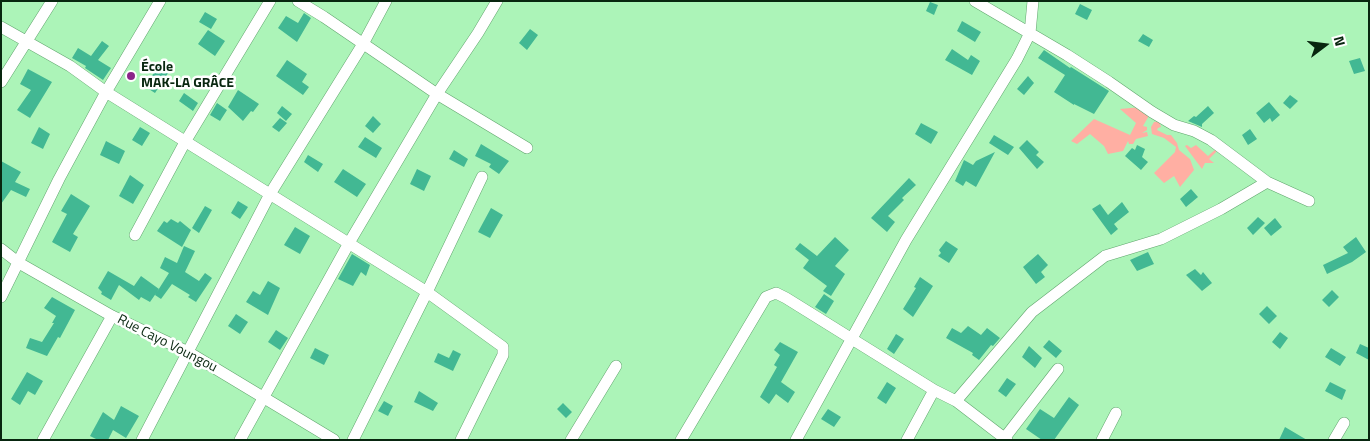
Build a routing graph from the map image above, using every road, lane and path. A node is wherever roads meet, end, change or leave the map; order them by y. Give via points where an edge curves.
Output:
1 (52, 1) edge
2 (160, 1) edge
3 (270, 1) edge
4 (298, 1) edge
5 (386, 1) edge
6 (497, 1) edge
7 (975, 1) edge
8 (1034, 1) edge
9 (1, 27) edge
10 (1030, 32) junction
11 (26, 42) junction
12 (363, 44) junction
13 (1, 82) edge
14 (106, 92) junction
15 (437, 94) junction
16 (185, 142) junction
17 (527, 148) dead end
18 (482, 177) dead end
19 (1267, 182) junction
20 (270, 194) junction
21 (1309, 201) dead end
22 (135, 235) dead end
23 (349, 244) junction
24 (1, 249) edge
25 (19, 263) junction
26 (427, 292) junction
27 (1, 297) edge
28 (112, 316) junction
29 (853, 338) junction
30 (188, 352) junction
31 (616, 366) dead end
32 (1058, 369) dead end
33 (934, 390) junction
34 (263, 397) junction
35 (956, 400) junction
36 (1116, 413) dead end
37 (1344, 423) dead end
38 (1005, 439) edge
39 (43, 440) edge
40 (142, 440) edge
41 (240, 440) edge
42 (334, 440) edge
43 (353, 440) edge
44 (461, 440) edge
45 (572, 440) edge
46 (681, 440) edge
47 (796, 440) edge
48 (907, 440) edge
49 (1102, 440) edge
50 (1334, 440) edge

1 - 11 street
2 - 14 street
3 - 16 street
4 - 12 street
5 - 12 street
6 - 15 street
7 - 10 street
8 - 10 street
9 - 11 street
10 - 19 street via 1152,112 1211,140
10 - 29 street via 906,240
11 - 13 street
11 - 14 street via 70,66
12 - 15 street
12 - 20 street
14 - 16 street
14 - 25 street
15 - 17 street
15 - 23 street
16 - 20 street
16 - 22 street
18 - 26 street
19 - 21 street
19 - 35 street via 1161,239 1105,256 1032,312
20 - 23 street
20 - 30 street
23 - 26 street
23 - 34 street
24 - 25 street, Rue Cayo Voungou
25 - 27 street
25 - 28 street, Rue Cayo Voungou
26 - 43 street
26 - 44 street via 503,347 503,355
28 - 30 street, Rue Cayo Voungou
28 - 39 street
29 - 33 street
29 - 46 street via 786,298 776,294 766,297
29 - 47 street
30 - 34 street, Rue Cayo Voungou
30 - 40 street
31 - 45 street
32 - 38 street
33 - 35 street
33 - 48 street
34 - 41 street
34 - 42 street, Rue Cayo Voungou
35 - 38 street
36 - 49 street
37 - 50 street

